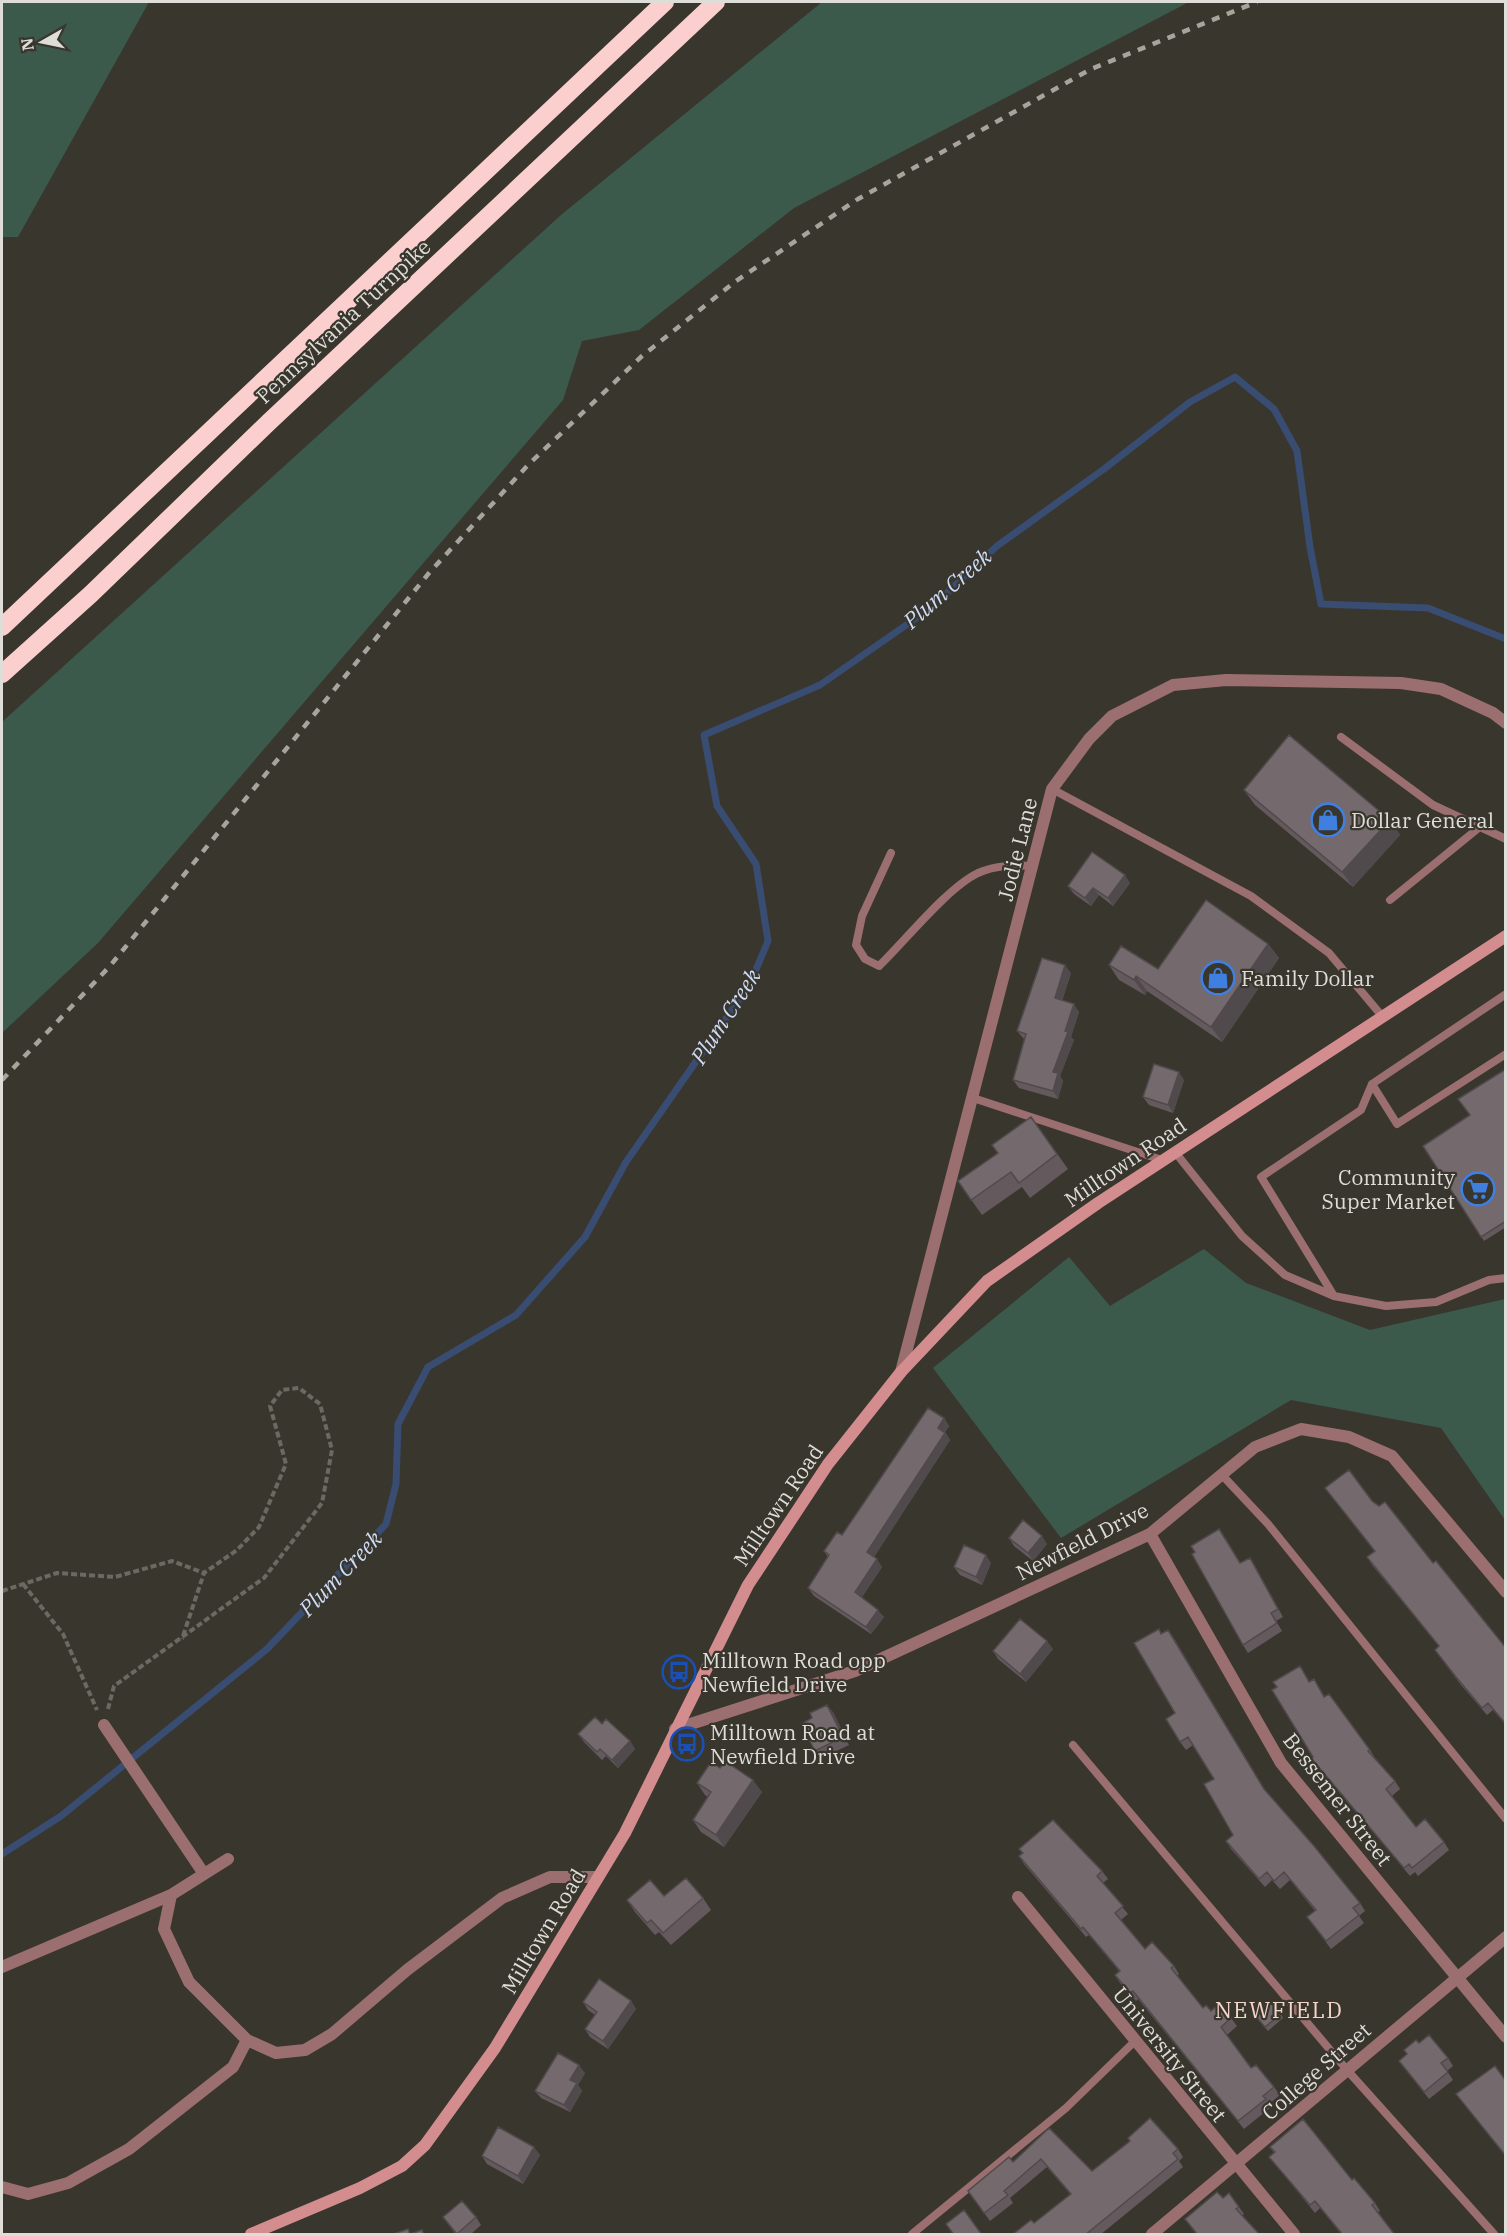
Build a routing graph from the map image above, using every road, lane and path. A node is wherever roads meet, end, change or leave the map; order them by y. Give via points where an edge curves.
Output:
1 (665, 2) edge
2 (716, 2) edge
3 (2, 627) edge
4 (2, 674) edge
5 (1506, 723) edge
6 (1341, 737) dead end
7 (1052, 789) junction
8 (1481, 826) junction
9 (1506, 839) edge
10 (891, 853) dead end
11 (1034, 866) junction
12 (1390, 900) dead end
13 (1506, 936) edge
14 (1506, 994) edge
15 (1382, 1016) junction
16 (1506, 1054) edge
17 (1372, 1084) junction
18 (973, 1098) junction
19 (1175, 1152) junction
20 (1162, 1161) junction
21 (1506, 1278) edge
22 (1334, 1296) junction
23 (901, 1372) junction
24 (1221, 1475) junction
25 (1150, 1534) junction
26 (204, 1573) junction
27 (23, 1584) junction
28 (2, 1591) edge
29 (1506, 1592) edge
30 (182, 1639) junction
31 (104, 1725) junction
32 (675, 1728) junction
33 (1073, 1744) dead end
34 (1506, 1819) edge
35 (228, 1859) dead end
36 (204, 1874) junction
37 (598, 1877) junction
38 (171, 1895) junction
39 (1018, 1897) dead end
40 (1506, 1937) edge
41 (2, 1967) edge
42 (1455, 1978) junction
43 (1506, 2037) edge
44 (247, 2040) junction
45 (1135, 2041) junction
46 (1347, 2070) junction
47 (1236, 2166) junction
48 (2, 2187) edge
49 (251, 2235) edge
50 (912, 2235) edge
51 (1152, 2235) edge
52 (1294, 2235) edge
53 (1494, 2235) edge

1 - 3 highway, Pennsylvania Turnpike
2 - 4 highway, Pennsylvania Turnpike
5 - 7 street, Jodie Lane via 1441,689 1401,683 1226,680 1173,685 1112,717 1089,739
6 - 8 lane via 1433,805
7 - 11 street, Jodie Lane
7 - 15 lane via 1251,896 1329,953
8 - 9 lane
8 - 12 lane
10 - 11 lane via 862,916 856,945 865,959 879,966 955,887 979,873 1009,865
11 - 18 street, Jodie Lane
13 - 15 street, Milltown Road
14 - 17 lane
15 - 19 street, Milltown Road
16 - 17 lane via 1397,1124
17 - 22 lane via 1361,1110 1262,1177
18 - 20 lane
18 - 23 street, Jodie Lane
19 - 20 street, Milltown Road
19 - 22 lane via 1250,1244 1285,1275
20 - 23 street, Milltown Road via 987,1281
21 - 22 lane via 1489,1280 1436,1302 1386,1306
23 - 32 street, Milltown Road via 828,1464 748,1585
24 - 25 street, Newfield Drive
24 - 29 street, Newfield Drive via 1256,1447 1301,1429 1349,1437 1392,1456
24 - 34 lane via 1268,1524
25 - 32 street, Newfield Drive via 855,1671
25 - 42 street, Bessemer Street via 1281,1763
26 - 27 path via 172,1561 115,1577 57,1573
26 - 30 path
26 - 30 path via 237,1550 258,1527 286,1464 270,1406 282,1390 299,1388 320,1404 332,1450 322,1503 264,1578
27 - 28 path
27 - 31 path via 63,1634
30 - 31 path via 114,1686
31 - 36 street
32 - 37 street, Milltown Road via 625,1833
33 - 46 lane
35 - 36 street
36 - 38 street
37 - 44 street via 550,1877 502,1898 407,1970 332,2034 305,2050 276,2053
37 - 49 street, Milltown Road via 495,2048 425,2145 402,2166 360,2188
38 - 41 street
38 - 44 street via 164,1929 189,1982
39 - 45 street, University Street
40 - 42 street, College Street
42 - 43 street, Bessemer Street
42 - 46 street, College Street
44 - 48 street via 233,2067 129,2149 68,2183 28,2194
45 - 47 street, University Street
45 - 50 lane via 1066,2108
46 - 47 street, College Street
46 - 53 lane
47 - 51 street, College Street
47 - 52 street, University Street

